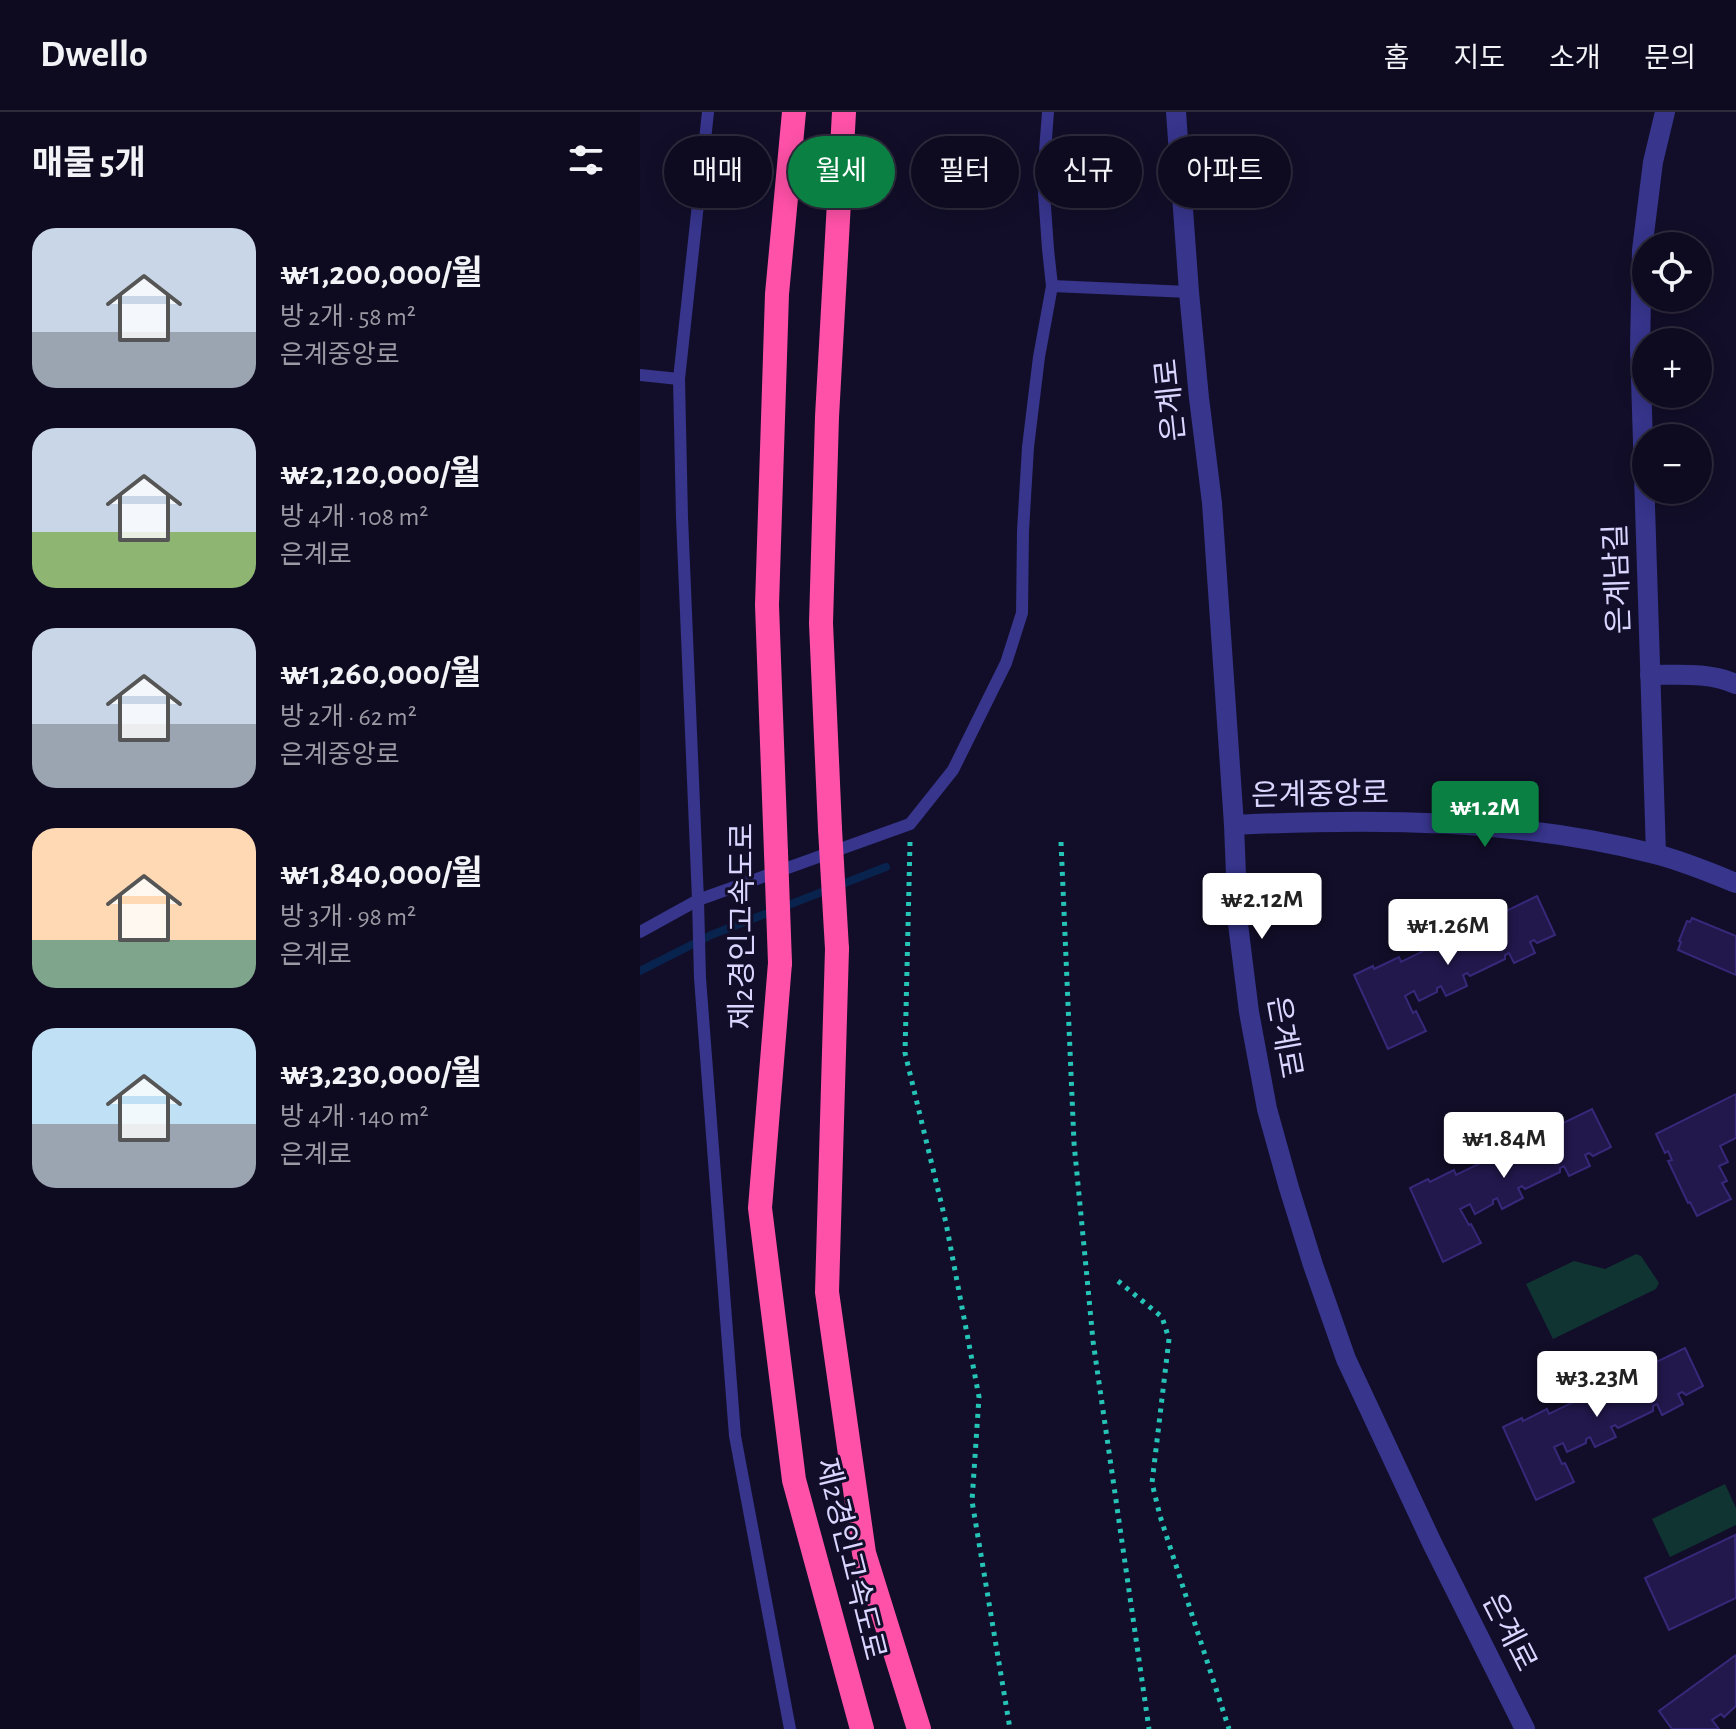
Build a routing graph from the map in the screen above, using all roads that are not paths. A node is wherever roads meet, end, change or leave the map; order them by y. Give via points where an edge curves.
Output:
1 (708, 112) edge
2 (794, 112) edge
3 (844, 112) edge
4 (1048, 112) edge
5 (1176, 112) edge
6 (1665, 112) edge
7 (1052, 286) junction
8 (1189, 292) junction
9 (640, 375) edge
10 (679, 379) junction
11 (1650, 675) junction
12 (1736, 684) edge
13 (1234, 825) junction
14 (1656, 854) junction
15 (1736, 883) edge
16 (698, 900) junction
17 (640, 932) edge
18 (790, 1729) edge
19 (862, 1729) edge
20 (919, 1729) edge
21 (1525, 1729) edge

1 - 10 lane
2 - 19 highway, 제2경인고속도로, bridge via 777,294 767,605 780,963 760,1208 794,1480
3 - 20 highway, 제2경인고속도로, bridge via 821,623 837,949 827,1292 864,1553
4 - 7 lane via 1043,178
5 - 8 street, 은계로
6 - 11 street, 은계남길 via 1642,250
7 - 8 lane
7 - 16 lane via 1028,447 1022,613 1006,663 953,770 910,824
8 - 13 street, 은계로 via 1212,503
9 - 10 lane
10 - 16 lane
11 - 12 street via 1722,677
11 - 14 street, 은계남길
13 - 14 street, 은계중앙로 via 1448,823 1575,837
13 - 21 street, 은계로 via 1249,1012 1267,1109 1309,1253 1346,1359
14 - 15 street, 은계중앙로
16 - 17 lane
16 - 18 lane via 735,1436

